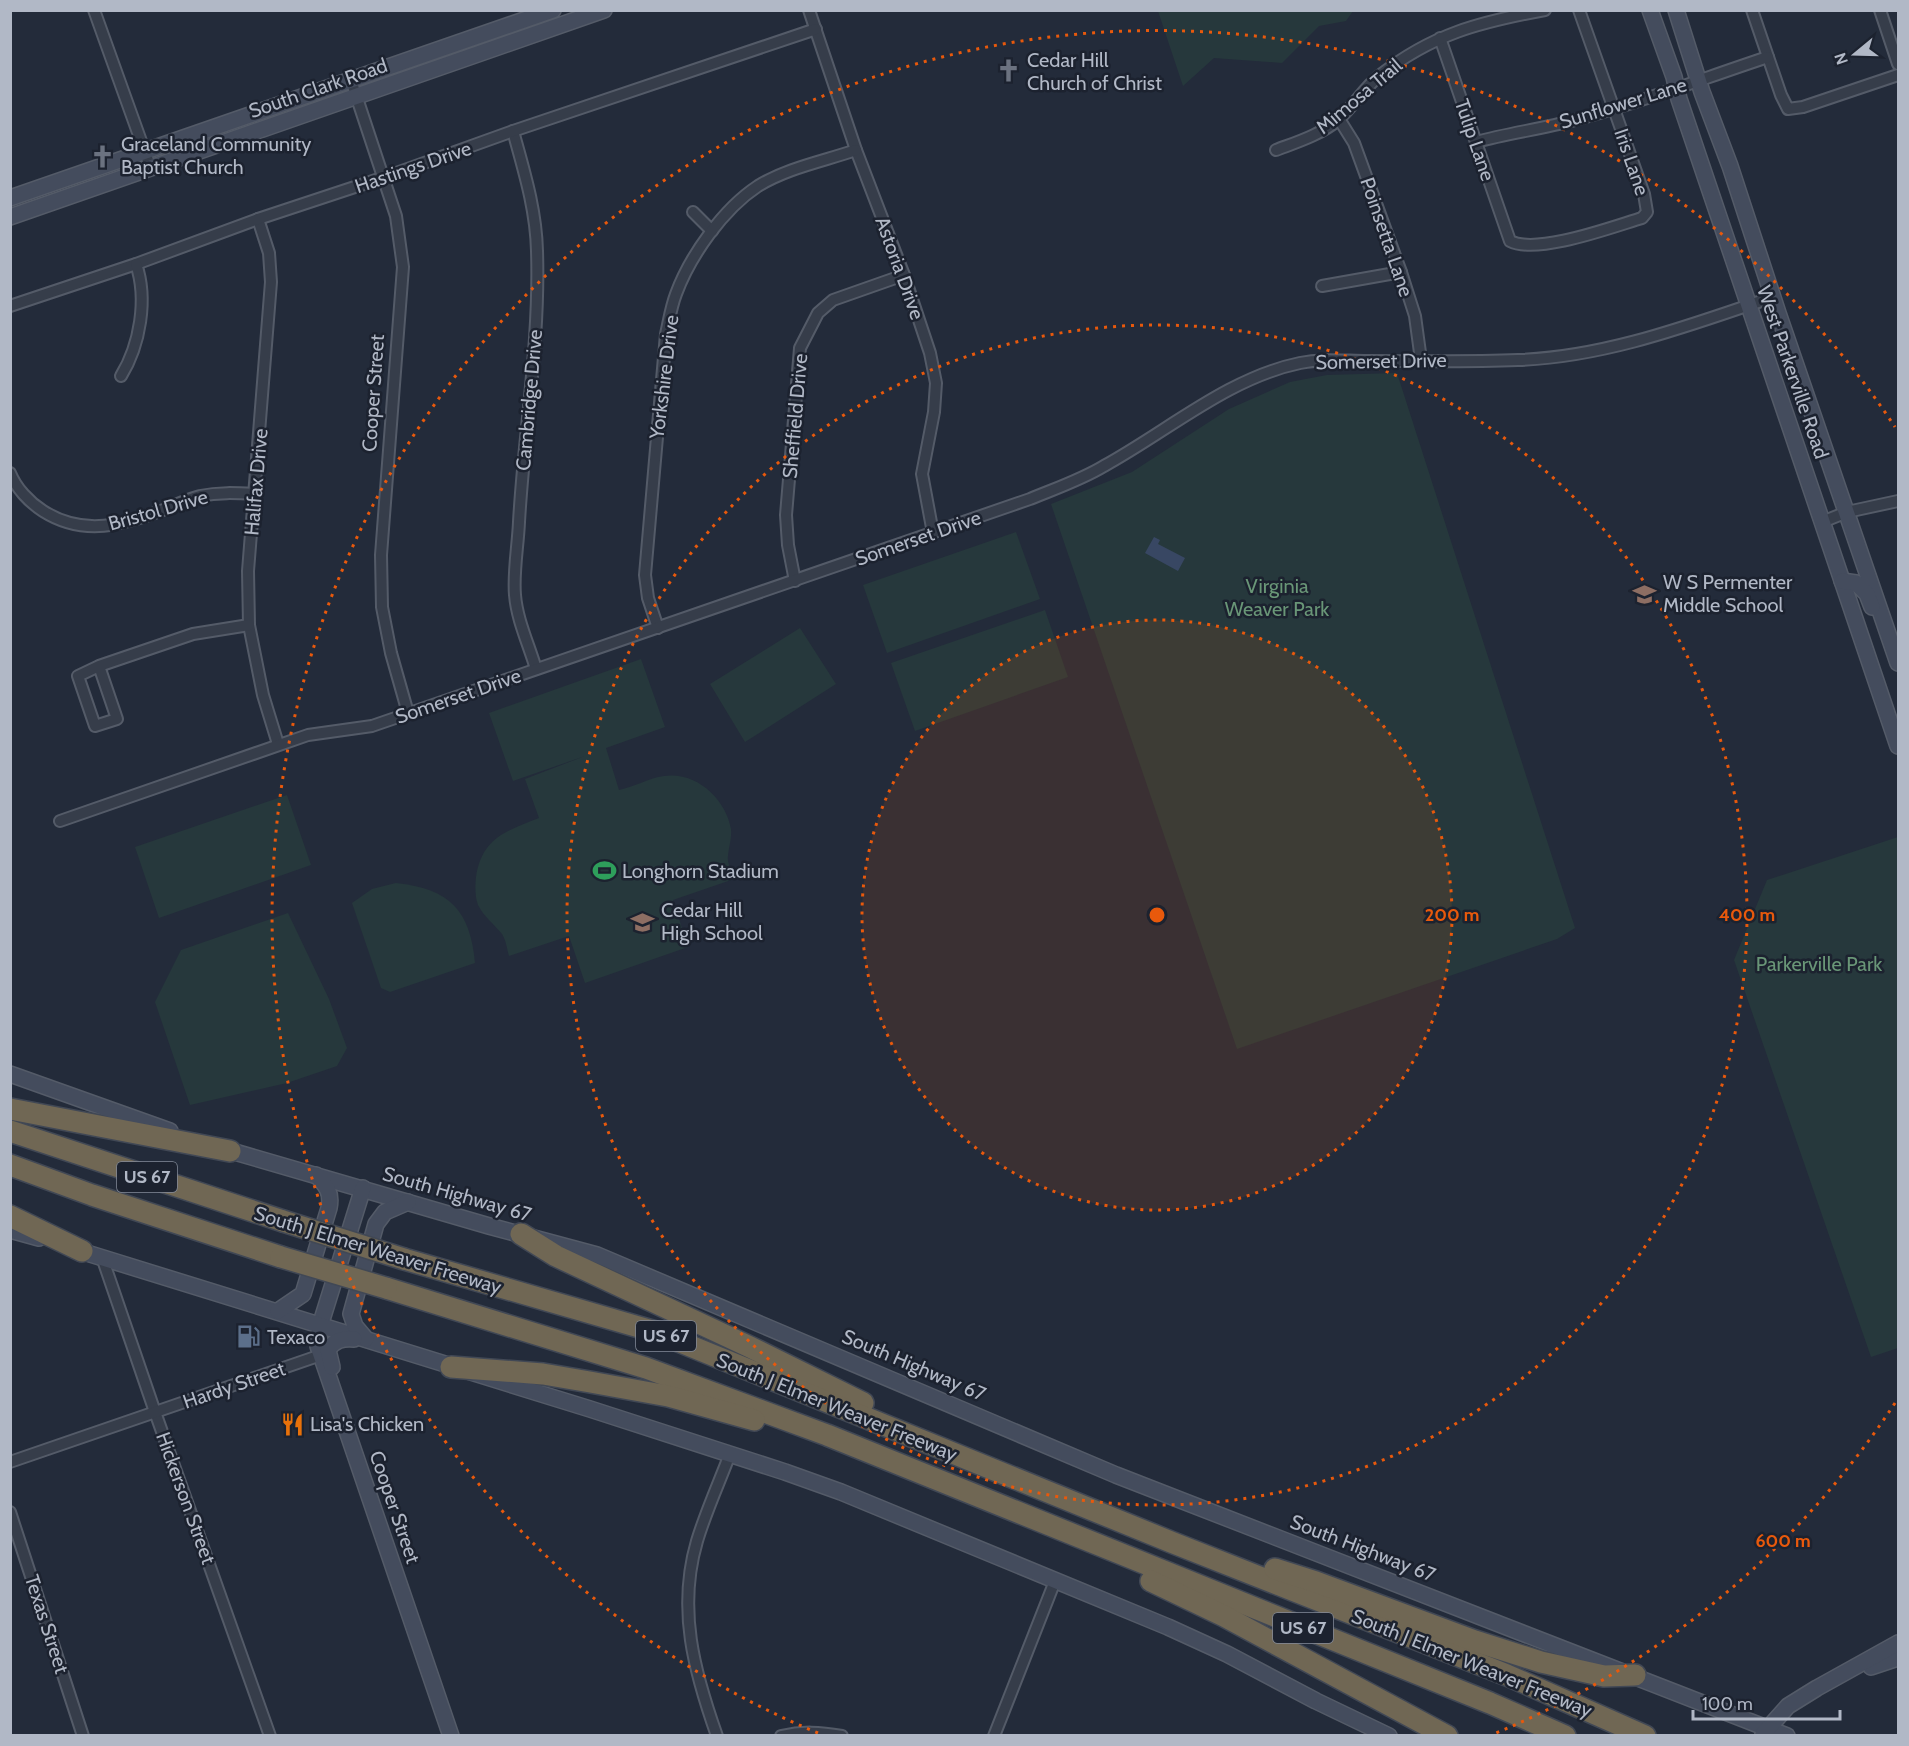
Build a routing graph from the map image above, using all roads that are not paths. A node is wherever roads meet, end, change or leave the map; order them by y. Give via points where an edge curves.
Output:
1 (94, 10) edge
2 (553, 10) edge
3 (604, 10) edge
4 (809, 10) edge
5 (1545, 10) edge
6 (1579, 10) edge
7 (1650, 10) edge
8 (1676, 10) edge
9 (1752, 10) edge
10 (1880, 10) edge
11 (816, 29) junction
12 (1440, 38) junction
13 (1768, 57) junction
14 (1899, 64) edge
15 (1899, 75) edge
16 (351, 80) junction
17 (1699, 80) junction
18 (1676, 88) junction
19 (357, 96) junction
20 (1614, 109) junction
21 (1339, 119) junction
22 (513, 131) junction
23 (1476, 142) junction
24 (856, 150) junction
25 (1276, 150) dead end
26 (145, 152) junction
27 (151, 169) junction
28 (385, 177) junction
29 (10, 198) edge
30 (693, 212) dead end
31 (10, 217) edge
32 (258, 219) junction
33 (712, 231) junction
34 (1510, 241) joint
35 (136, 264) junction
36 (1401, 272) junction
37 (904, 275) junction
38 (1322, 286) dead end
39 (1773, 297) junction
40 (1748, 305) junction
41 (10, 306) edge
42 (1421, 360) junction
43 (121, 376) dead end
44 (10, 473) edge
45 (255, 494) junction
46 (1899, 501) edge
47 (1847, 512) junction
48 (1822, 522) junction
49 (933, 533) junction
50 (795, 581) junction
51 (1842, 581) junction
52 (249, 625) junction
53 (658, 628) junction
54 (1898, 662) edge
55 (99, 666) junction
56 (536, 669) junction
57 (408, 713) junction
58 (1898, 740) edge
59 (278, 744) junction
60 (60, 821) dead end
61 (10, 1074) edge
62 (10, 1109) edge
63 (10, 1131) edge
64 (230, 1150) junction
65 (10, 1165) edge
66 (316, 1174) junction
67 (363, 1188) junction
68 (408, 1202) junction
69 (10, 1216) edge
70 (10, 1230) edge
71 (521, 1234) junction
72 (82, 1251) junction
73 (104, 1260) junction
74 (278, 1311) junction
75 (320, 1326) junction
76 (366, 1339) junction
77 (321, 1355) junction
78 (452, 1367) junction
79 (155, 1412) junction
80 (345, 1425) junction
81 (827, 1435) junction
82 (919, 1440) junction
83 (730, 1454) junction
84 (10, 1462) edge
85 (10, 1512) edge
86 (1040, 1522) junction
87 (1171, 1542) junction
88 (1055, 1581) junction
89 (1899, 1643) edge
90 (1899, 1658) edge
91 (1635, 1675) junction
92 (1842, 1675) junction
93 (1764, 1732) edge
94 (83, 1736) edge
95 (270, 1736) edge
96 (451, 1736) edge
97 (717, 1736) edge
98 (780, 1736) edge
99 (842, 1736) edge
100 (994, 1736) edge
101 (1389, 1736) edge
102 (1447, 1736) edge
103 (1565, 1736) edge
104 (1645, 1736) edge
105 (1787, 1736) edge

1 - 26 street
2 - 16 main road, South Clark Road
3 - 19 main road, South Clark Road
4 - 11 street, Astoria Drive
5 - 12 street, Mimosa Trail
6 - 20 street, Iris Lane
7 - 18 main road, West Parkerville Road
8 - 17 main road, West Parkerville Road
9 - 13 street
10 - 14 street
11 - 22 street, Hastings Drive
11 - 24 street, Astoria Drive
12 - 21 street, Mimosa Trail via 1378,77
12 - 23 street, Tulip Lane
13 - 15 street via 1788,109
13 - 17 street, Sunflower Lane
16 - 19 street, Cooper Street
16 - 26 main road, South Clark Road
17 - 18 street, Sunflower Lane
17 - 39 main road, West Parkerville Road
18 - 20 street, Sunflower Lane
18 - 40 main road, West Parkerville Road
19 - 27 main road, South Clark Road
19 - 28 street, Cooper Street
20 - 23 street, Sunflower Lane
20 - 34 street, Iris Lane via 1644,194 1647,212 1642,219 1587,235 1527,245
21 - 25 street, Mimosa Trail via 1320,133
21 - 36 street, Poinsetta Lane via 1353,143
22 - 28 street, Hastings Drive
22 - 56 street, Cambridge Drive via 528,182 537,249 537,304 515,594
23 - 34 street, Tulip Lane
24 - 33 street, Yorkshire Drive via 757,187
24 - 37 street, Astoria Drive
26 - 27 street
26 - 29 main road, South Clark Road
27 - 31 main road, South Clark Road
28 - 32 street, Hastings Drive
28 - 57 street, Cooper Street via 396,216 403,267 381,555 382,607
30 - 33 street
32 - 35 street, Hastings Drive
32 - 45 street, Halifax Drive via 269,253 271,282
33 - 53 street, Yorkshire Drive via 687,269 675,296 666,334 645,575
35 - 41 street, Hastings Drive
35 - 43 street via 143,298 133,352
36 - 38 street
36 - 42 street, Poinsetta Lane via 1415,316
37 - 49 street, Astoria Drive via 936,383 922,474
37 - 50 street, Sheffield Drive via 832,300 818,313 800,348 786,515
39 - 40 street, Somerset Drive
39 - 47 main road, West Parkerville Road
40 - 42 street, Somerset Drive via 1637,342 1568,355 1521,360
40 - 48 main road, West Parkerville Road
42 - 49 street, Somerset Drive via 1321,360 1269,372 1225,392 1102,468 1030,500
44 - 45 street, Bristol Drive via 31,503 56,519 81,526 131,521 219,492
45 - 52 street, Halifax Drive via 248,571
46 - 47 street
47 - 48 street
47 - 54 main road, West Parkerville Road
48 - 51 main road, West Parkerville Road
49 - 50 street, Somerset Drive
50 - 53 street, Somerset Drive
51 - 54 main road via 1856,583 1867,594
51 - 58 main road, West Parkerville Road
52 - 55 street via 193,634
52 - 59 street, Halifax Drive
53 - 56 street, Somerset Drive
55 - 55 street via 117,718 95,726 78,676
56 - 57 street, Somerset Drive
57 - 59 street, Somerset Drive via 372,726 308,735
59 - 60 street, Somerset Drive
61 - 64 main road, South Highway 67
62 - 64 highway
63 - 82 highway, South J Elmer Weaver Freeway / US 67, bridge via 404,1259 656,1332
64 - 66 main road, South Highway 67
65 - 81 highway, South J Elmer Weaver Freeway / US 67, bridge via 280,1257 646,1368
66 - 67 main road, South Highway 67
66 - 74 main road via 330,1191 329,1208 303,1294
67 - 68 main road, South Highway 67
67 - 75 main road, Cooper Street
68 - 71 main road, South Highway 67
68 - 76 main road via 385,1212 376,1224 351,1314
69 - 72 highway
70 - 72 main road
71 - 82 highway via 556,1256 886,1415
71 - 91 main road, South Highway 67 via 597,1255 1116,1474
72 - 73 main road
73 - 74 main road
73 - 79 street, Hickerson Street
74 - 75 main road
75 - 76 main road
75 - 77 main road, Cooper Street
76 - 78 main road
76 - 80 main road via 342,1340 328,1350 344,1405
77 - 79 street, Hardy Street
77 - 80 main road, Cooper Street
78 - 81 highway via 543,1374 668,1396 773,1425
78 - 83 main road
79 - 84 street, Hardy Street
79 - 95 street, Hickerson Street
80 - 96 main road, Cooper Street
81 - 86 highway, South J Elmer Weaver Freeway / US 67
82 - 87 highway, South J Elmer Weaver Freeway / US 67
83 - 88 main road via 841,1492
83 - 97 street via 697,1540 688,1606 696,1671
85 - 94 street, Texas Street
86 - 102 highway via 1076,1548 1224,1616
86 - 103 highway, South J Elmer Weaver Freeway / US 67
87 - 91 highway via 1202,1546 1316,1582 1541,1662 1604,1676
87 - 104 highway, South J Elmer Weaver Freeway / US 67 via 1507,1675
88 - 100 street
88 - 101 main road via 1227,1654
89 - 92 main road
90 - 92 main road
91 - 93 main road, South Highway 67
92 - 93 main road via 1788,1707
93 - 105 main road, South Highway 67
98 - 99 street via 800,1731

